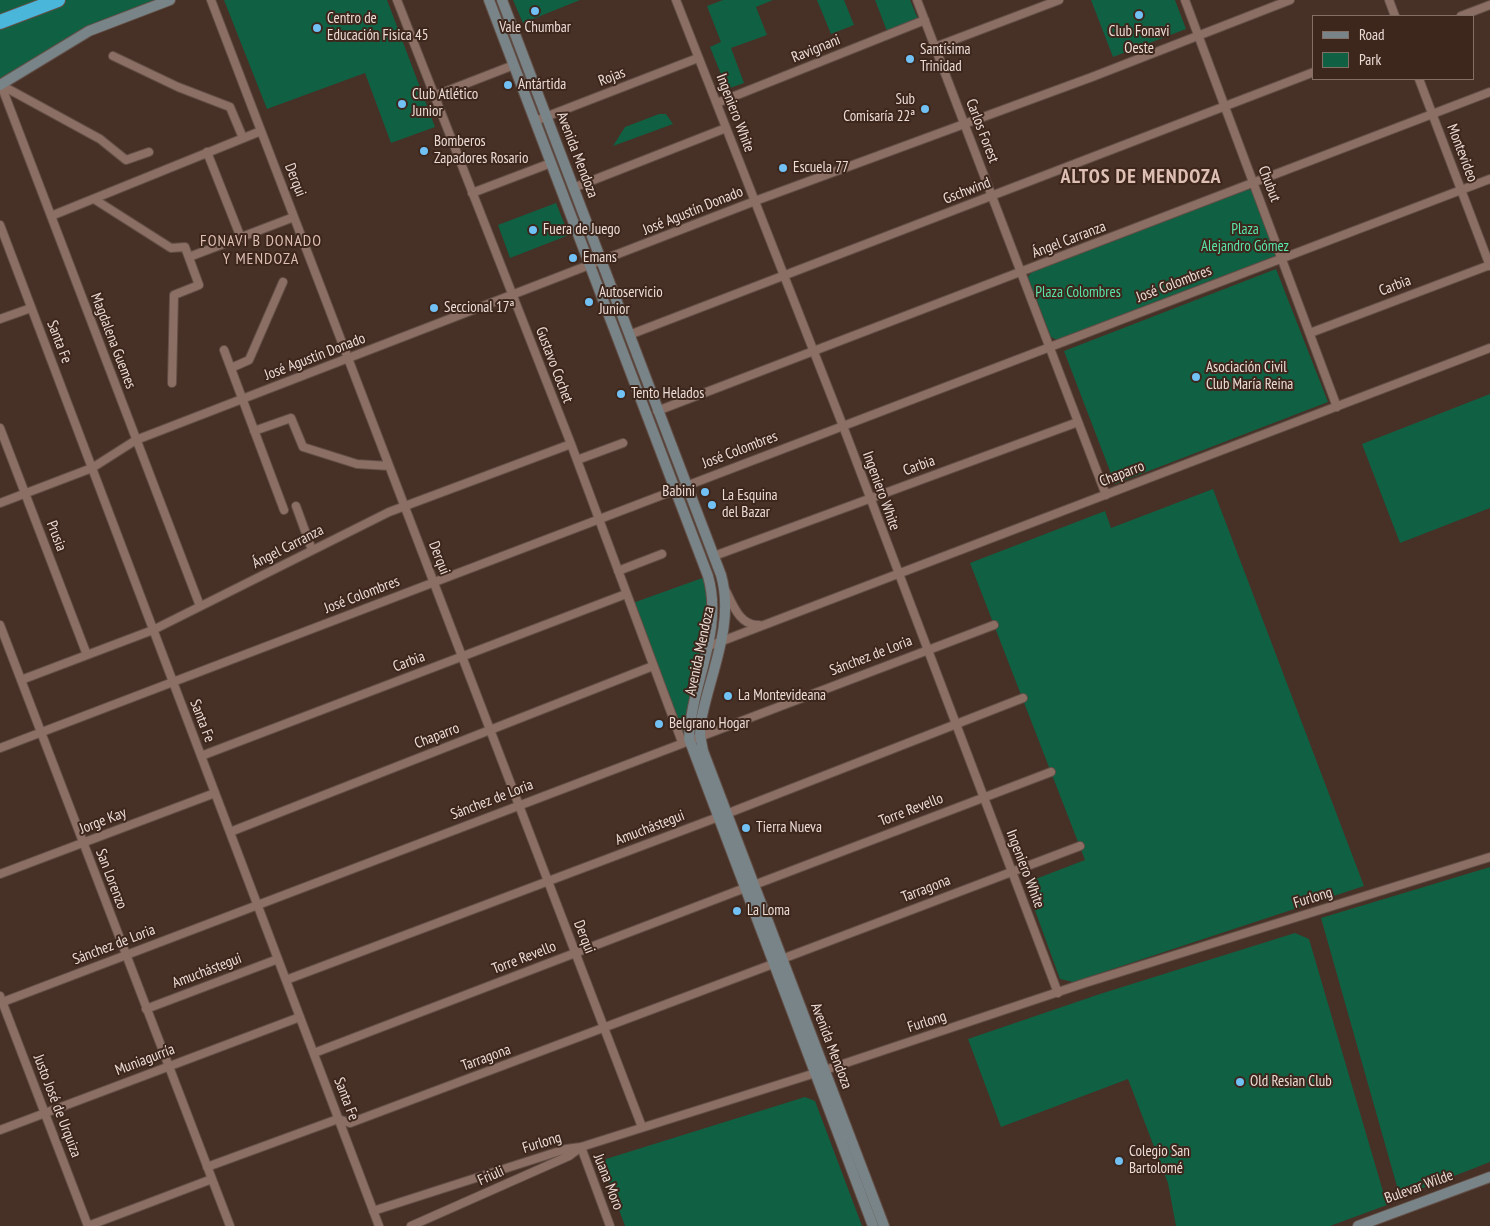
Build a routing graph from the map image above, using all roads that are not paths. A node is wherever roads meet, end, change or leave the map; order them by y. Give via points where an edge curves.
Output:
1 (58, 0) edge
2 (170, 0) edge
3 (211, 0) edge
4 (398, 0) edge
5 (489, 0) edge
6 (502, 0) edge
7 (676, 0) edge
8 (917, 0) edge
9 (1059, 0) edge
10 (1185, 0) edge
11 (1290, 0) edge
12 (1389, 0) edge
13 (1490, 5) edge
14 (1395, 15) edge
15 (1464, 15) edge
16 (925, 20) junction
17 (0, 22) edge
18 (1198, 36) junction
19 (518, 42) junction
20 (507, 46) junction
21 (935, 48) junction
22 (113, 56) dead end
23 (698, 58) junction
24 (514, 65) junction
25 (1312, 73) edge
26 (1419, 80) edge
27 (0, 85) edge
28 (1490, 92) edge
29 (434, 96) junction
30 (717, 103) junction
31 (1225, 105) junction
32 (1432, 114) junction
33 (546, 117) junction
34 (535, 121) junction
35 (964, 123) junction
36 (726, 128) junction
37 (261, 131) junction
38 (243, 138) junction
39 (149, 152) dead end
40 (207, 152) junction
41 (551, 163) junction
42 (1490, 179) edge
43 (1254, 183) junction
44 (573, 188) junction
45 (1461, 190) junction
46 (472, 193) junction
47 (992, 196) junction
48 (94, 198) junction
49 (755, 201) junction
50 (51, 216) junction
51 (294, 217) junction
52 (0, 225) edge
53 (241, 238) junction
54 (189, 257) junction
55 (1282, 257) junction
56 (601, 262) junction
57 (1490, 265) edge
58 (591, 266) junction
59 (1022, 273) junction
60 (784, 276) junction
61 (283, 282) dead end
62 (513, 296) junction
63 (31, 308) junction
64 (0, 319) edge
65 (1310, 333) junction
66 (629, 335) junction
67 (1049, 347) junction
68 (1490, 348) edge
69 (224, 350) dead end
70 (813, 352) junction
71 (348, 359) junction
72 (231, 368) junction
73 (172, 383) dead end
74 (243, 399) junction
75 (1338, 407) junction
76 (658, 411) junction
77 (1078, 422) junction
78 (842, 426) junction
79 (0, 428) edge
80 (254, 431) junction
81 (136, 440) junction
82 (623, 443) dead end
83 (570, 444) junction
84 (576, 460) junction
85 (389, 466) junction
86 (92, 468) junction
87 (686, 486) junction
88 (676, 490) junction
89 (25, 493) junction
90 (1106, 495) junction
91 (869, 499) junction
92 (0, 503) edge
93 (296, 506) dead end
94 (405, 506) junction
95 (284, 510) dead end
96 (599, 519) junction
97 (312, 550) junction
98 (662, 554) dead end
99 (714, 556) junction
100 (618, 571) junction
101 (898, 575) junction
102 (434, 582) junction
103 (724, 585) junction
104 (626, 594) junction
105 (200, 606) junction
106 (763, 625) junction
107 (994, 625) dead end
108 (0, 626) edge
109 (153, 630) junction
110 (721, 641) junction
111 (709, 646) junction
112 (926, 650) junction
113 (87, 655) junction
114 (462, 656) junction
115 (653, 666) junction
116 (21, 680) junction
117 (173, 682) junction
118 (1023, 698) dead end
119 (955, 725) junction
120 (490, 730) junction
121 (41, 732) junction
122 (700, 735) junction
123 (686, 741) junction
124 (0, 748) edge
125 (201, 756) junction
126 (1051, 772) dead end
127 (215, 793) junction
128 (983, 798) junction
129 (519, 804) junction
130 (722, 816) junction
131 (230, 832) junction
132 (83, 843) junction
133 (1080, 846) dead end
134 (1490, 857) edge
135 (1011, 872) junction
136 (0, 874) edge
137 (548, 881) junction
138 (749, 887) junction
139 (257, 905) junction
140 (576, 953) junction
141 (126, 955) junction
142 (278, 959) junction
143 (778, 962) junction
144 (286, 980) junction
145 (1058, 992) junction
146 (1, 1001) edge
147 (146, 1009) junction
148 (300, 1017) junction
149 (605, 1029) junction
150 (314, 1053) junction
151 (168, 1066) junction
152 (820, 1072) junction
153 (45, 1113) junction
154 (338, 1119) junction
155 (642, 1126) junction
156 (0, 1130) edge
157 (581, 1148) junction
158 (207, 1167) junction
159 (1490, 1177) edge
160 (212, 1179) junction
161 (374, 1211) junction
162 (88, 1226) edge
163 (230, 1226) edge
164 (379, 1226) edge
165 (411, 1226) edge
166 (610, 1226) edge
167 (873, 1226) edge
168 (884, 1226) edge
169 (1358, 1226) edge

1 - 17 highway
2 - 27 main road via 89,31
3 - 37 street, Derqui
4 - 29 street, Gustavo Cochet
5 - 20 main road, Avenida Mendoza
6 - 19 main road, Avenida Mendoza
7 - 23 street, Ingeniero White
8 - 16 street, Carlos Forest
9 - 21 street
10 - 18 street, Chubut
11 - 18 street, José Agustín Donado
12 - 14 street
13 - 15 street
16 - 21 street, Carlos Forest
16 - 30 street, Ravignani
18 - 31 street, Chubut
18 - 35 street, José Agustín Donado
19 - 20 main road
19 - 33 main road, Avenida Mendoza
20 - 24 main road, Avenida Mendoza
21 - 35 street, Carlos Forest
22 - 38 street via 230,107
23 - 30 street, Ingeniero White
23 - 33 street, Rojas
24 - 29 street
24 - 34 main road, Avenida Mendoza
25 - 31 street, Gschwind
26 - 32 street, Montevideo
27 - 39 street via 100,139 126,160
27 - 50 street, Magdalena Guemes
28 - 32 street, Ángel Carranza
29 - 46 street, Gustavo Cochet
30 - 36 street, Ingeniero White
31 - 43 street, Chubut
31 - 47 street, Gschwind
32 - 43 street, Ángel Carranza
32 - 45 street, Montevideo
33 - 34 street, Rojas
33 - 44 main road, Avenida Mendoza
34 - 41 main road, Avenida Mendoza
35 - 47 street, Carlos Forest
35 - 49 street, José Agustín Donado
36 - 44 street
36 - 49 street, Ingeniero White
37 - 38 street
37 - 51 street, Derqui
38 - 40 street
40 - 48 street
40 - 53 street
41 - 46 street
41 - 58 main road, Avenida Mendoza
42 - 45 street, José Colombres
43 - 55 street, Chubut
43 - 59 street, Ángel Carranza
44 - 56 main road, Avenida Mendoza
45 - 55 street, José Colombres
45 - 57 street, Montevideo
46 - 62 street, Gustavo Cochet
47 - 59 street, Carlos Forest
47 - 60 street, Gschwind
48 - 50 street
48 - 54 street via 171,248 185,247
49 - 56 street, José Agustín Donado
49 - 60 street, Ingeniero White
50 - 81 street, Magdalena Guemes
51 - 53 street
51 - 71 street, Derqui
52 - 63 street, Santa Fe
53 - 54 street
54 - 73 street via 199,285 174,295
55 - 65 street, Chubut
55 - 67 street, José Colombres
56 - 58 street, José Agustín Donado
56 - 66 main road, Avenida Mendoza
57 - 65 street, Carbia
58 - 62 street, José Agustín Donado
58 - 88 main road, Avenida Mendoza
59 - 67 street, Carlos Forest
59 - 70 street, Ángel Carranza
60 - 66 street, Gschwind
60 - 70 street, Ingeniero White
61 - 72 street via 249,360
62 - 71 street, José Agustín Donado
62 - 83 street, Gustavo Cochet
63 - 64 street
63 - 86 street, Santa Fe
65 - 75 street, Chubut
66 - 76 main road, Avenida Mendoza
67 - 77 street, Carlos Forest
67 - 78 street, José Colombres
68 - 75 street, Chaparro
69 - 72 street
70 - 76 street, Ángel Carranza
70 - 78 street, Ingeniero White
71 - 74 street, José Agustín Donado
71 - 85 street, Derqui
72 - 74 street
74 - 80 street
74 - 81 street, José Agustín Donado
75 - 90 street, Chaparro
76 - 87 main road, Avenida Mendoza
77 - 90 street, Carlos Forest
77 - 91 street, Carbia
78 - 87 street, José Colombres
78 - 91 street, Ingeniero White
79 - 89 street, Prusia
80 - 85 street via 291,418 303,447 357,464
80 - 95 street
81 - 86 street, José Agustín Donado
81 - 105 street, Magdalena Guemes
82 - 84 street
83 - 84 street, Gustavo Cochet
83 - 94 street, Ángel Carranza
84 - 96 street, Gustavo Cochet
85 - 94 street, Derqui
86 - 89 street, José Agustín Donado
86 - 109 street, Santa Fe
87 - 88 street, José Colombres
87 - 99 main road, Avenida Mendoza
88 - 96 street, José Colombres
88 - 111 main road, Avenida Mendoza via 711,587 713,606
89 - 92 street, José Agustín Donado
89 - 113 street, Prusia
90 - 101 street, Chaparro
91 - 99 street, Carbia
91 - 101 street, Ingeniero White
93 - 97 street
94 - 97 street, Ángel Carranza
94 - 102 street, Derqui
96 - 100 street, Gustavo Cochet
96 - 102 street, José Colombres
97 - 105 street, Ángel Carranza
98 - 100 street
99 - 103 main road, Avenida Mendoza
100 - 104 street, Gustavo Cochet
101 - 106 street, Chaparro
101 - 112 street, Ingeniero White
102 - 114 street, Derqui
102 - 117 street, José Colombres
103 - 106 street via 741,618 751,625
103 - 110 main road, Avenida Mendoza via 725,624
104 - 114 street, Carbia
104 - 115 street, Gustavo Cochet
105 - 109 street, Ángel Carranza
106 - 110 street, Chaparro
107 - 112 street, Sánchez de Loria
108 - 116 street, San Lorenzo
109 - 113 street, Ángel Carranza
109 - 117 street, Santa Fe
110 - 111 street, Chaparro
110 - 122 main road, Avenida Mendoza via 706,696
111 - 123 main road, Avenida Mendoza
112 - 119 street, Ingeniero White
112 - 122 street, Sánchez de Loria
113 - 116 street, Ángel Carranza
114 - 120 street, Derqui
114 - 125 street, Carbia
115 - 120 street, Chaparro
115 - 123 street, Gustavo Cochet
116 - 121 street, San Lorenzo
117 - 121 street, José Colombres
117 - 125 street, Santa Fe
118 - 119 street, Amuchástegui
119 - 128 street, Ingeniero White
119 - 130 street, Amuchástegui
120 - 129 street, Derqui
120 - 131 street, Chaparro
121 - 124 street, José Colombres
121 - 132 street, San Lorenzo
122 - 123 street, Sánchez de Loria
122 - 130 main road, Avenida Mendoza
123 - 129 street, Sánchez de Loria
123 - 130 main road, Avenida Mendoza
125 - 127 street, Santa Fe
126 - 128 street, Torre Revello
127 - 131 street, Santa Fe
127 - 132 street, Jorge Kay
128 - 135 street, Ingeniero White
128 - 138 street, Torre Revello
129 - 137 street, Derqui
129 - 139 street, Sánchez de Loria
130 - 137 street, Amuchástegui
130 - 138 main road, Avenida Mendoza
131 - 139 street, Santa Fe
132 - 136 street, Jorge Kay
132 - 141 street, San Lorenzo
133 - 135 street, Tarragona
134 - 145 street, Furlong
135 - 143 street, Tarragona
135 - 145 street, Ingeniero White
137 - 140 street, Derqui
137 - 144 street, Amuchástegui
138 - 140 street, Torre Revello
138 - 143 main road, Avenida Mendoza
139 - 141 street, Sánchez de Loria
139 - 142 street, Santa Fe
140 - 149 street, Derqui
140 - 150 street, Torre Revello
141 - 146 street, Sánchez de Loria
141 - 147 street, San Lorenzo
142 - 144 street, Santa Fe
142 - 147 street, Amuchástegui
143 - 149 street, Tarragona
143 - 152 main road, Avenida Mendoza
144 - 148 street, Santa Fe
145 - 152 street, Furlong
146 - 153 street, Justo José de Urquiza
147 - 151 street, San Lorenzo
148 - 150 street, Santa Fe
148 - 151 street, Muniagurría
149 - 154 street, Tarragona via 350,1123
149 - 155 street, Derqui
150 - 154 street, Santa Fe
151 - 153 street, Muniagurría
151 - 158 street, San Lorenzo
152 - 155 street, Furlong
152 - 167 main road, Avenida Mendoza
152 - 168 main road, Avenida Mendoza
153 - 156 street, Muniagurría
153 - 162 street, Justo José de Urquiza
154 - 158 street, Tarragona
154 - 161 street, Santa Fe
155 - 157 street, Furlong
157 - 161 street, Furlong via 566,1149
157 - 165 street, Friuli
157 - 166 street, Juana Moro
158 - 160 street, San Lorenzo
159 - 169 main road, Bulevar Wilde
160 - 162 street
160 - 163 street, San Lorenzo
161 - 164 street, Santa Fe

